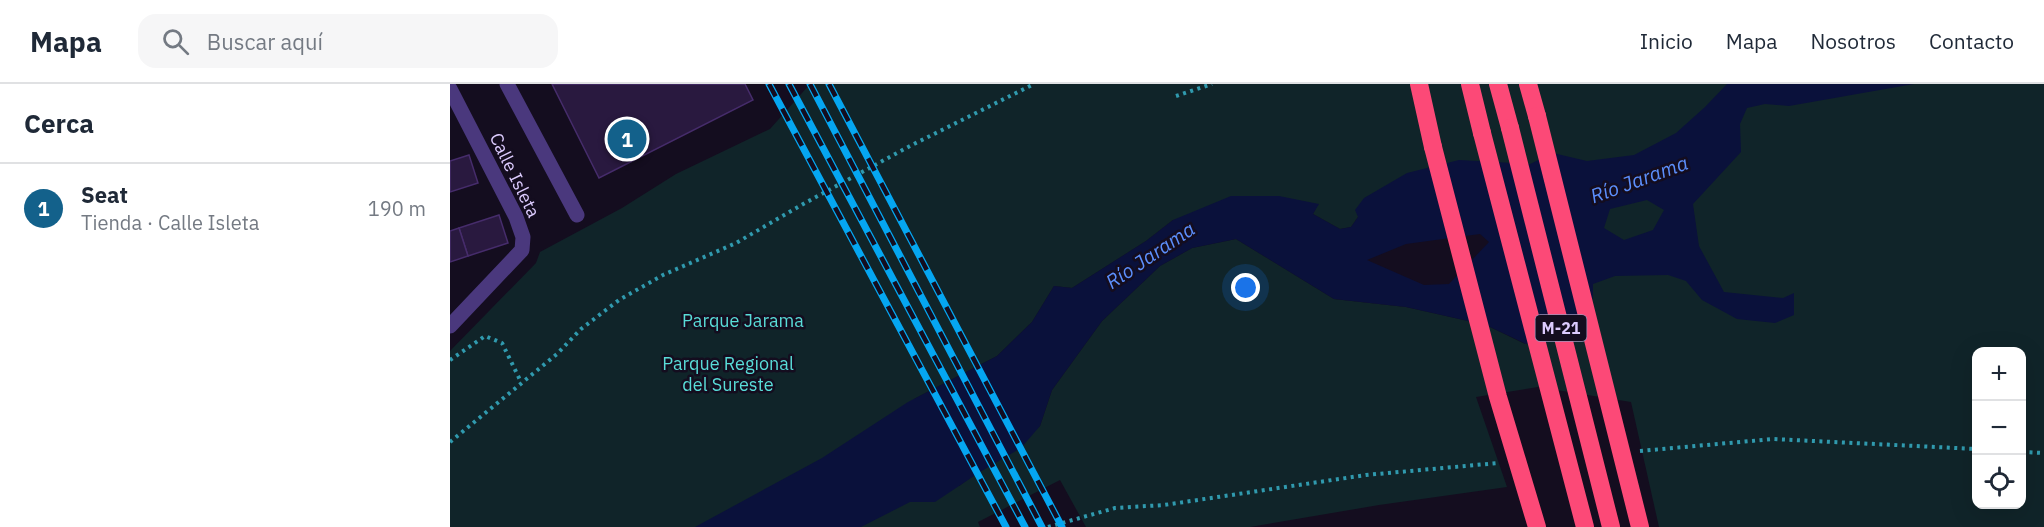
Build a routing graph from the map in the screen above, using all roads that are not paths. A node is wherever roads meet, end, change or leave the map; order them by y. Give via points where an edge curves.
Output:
1 (507, 84) edge
2 (1419, 84) edge
3 (1470, 84) edge
4 (1498, 84) edge
5 (1528, 84) edge
6 (450, 89) edge
7 (577, 215) dead end
8 (450, 326) edge
9 (1537, 527) edge
10 (1585, 527) edge
11 (1611, 527) edge
12 (1640, 527) edge

1 - 7 street
2 - 9 highway, bridge via 1498,397
3 - 10 highway, M-21, bridge
4 - 11 highway, M-21, bridge
5 - 12 highway, bridge
6 - 8 street, Calle Isleta via 505,193 523,237 522,250

